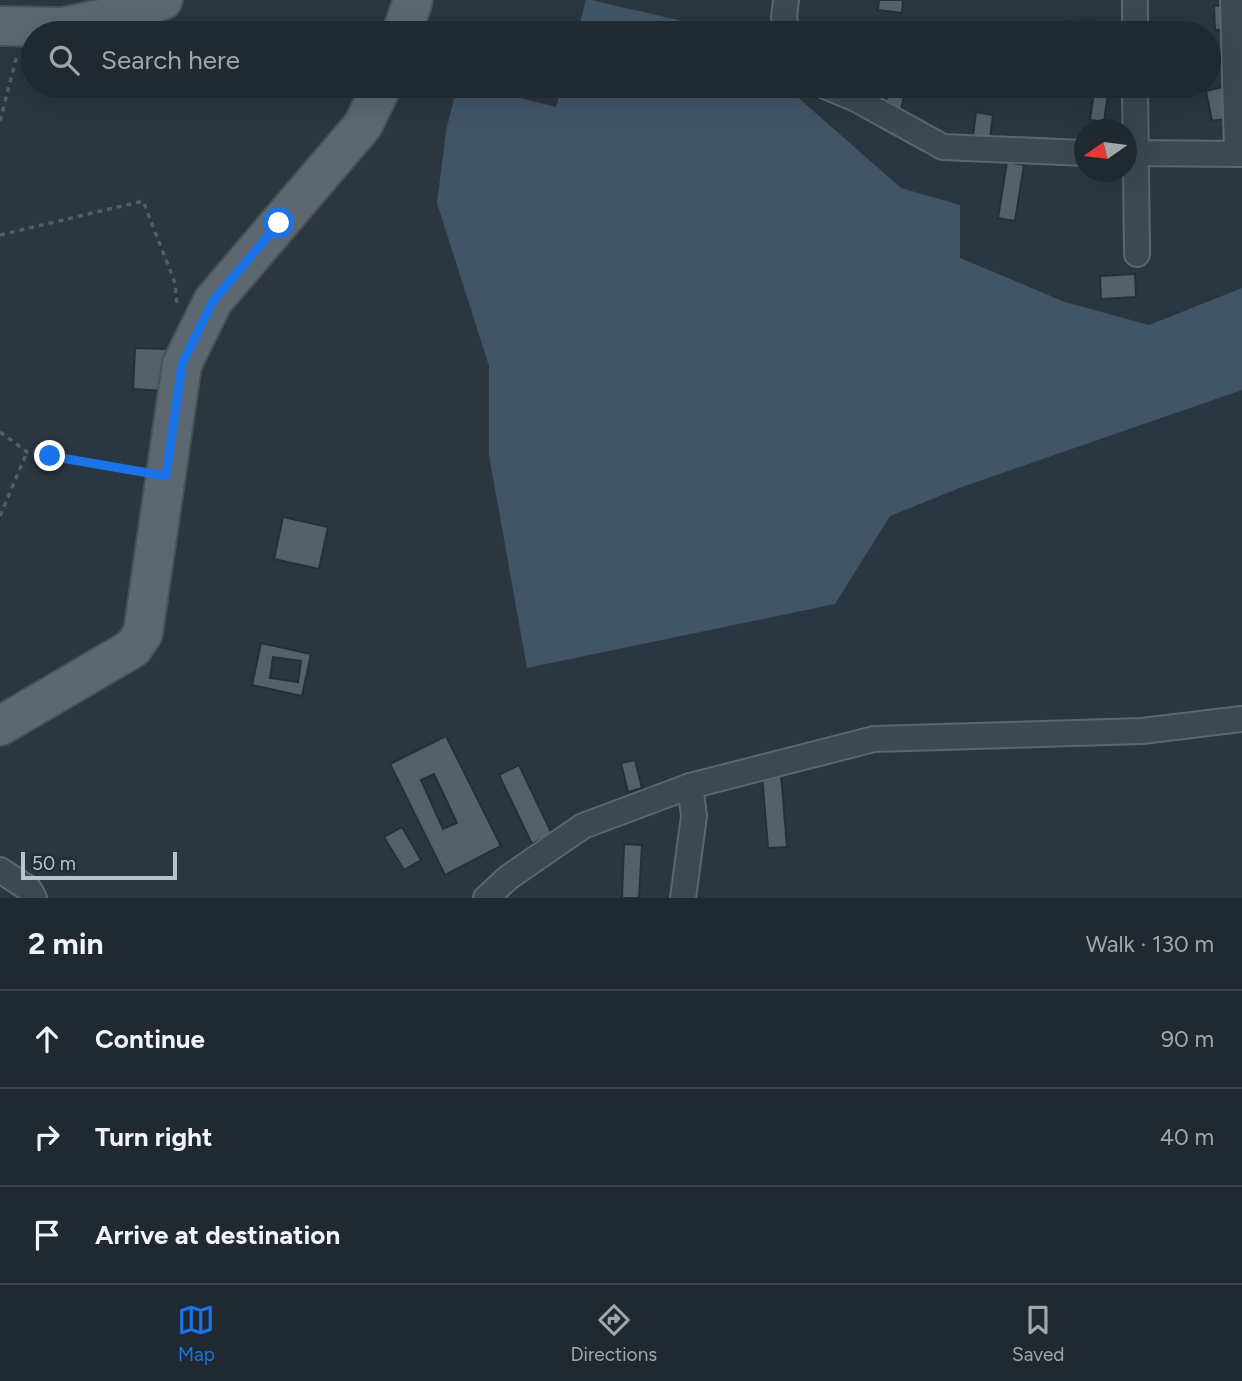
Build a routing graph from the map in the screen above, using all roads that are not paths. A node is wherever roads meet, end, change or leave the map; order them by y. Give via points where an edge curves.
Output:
1 (163, 0) edge
2 (413, 0) edge
3 (786, 0) edge
4 (1135, 0) edge
5 (1233, 0) edge
6 (91, 21) edge
7 (406, 21) edge
8 (785, 21) edge
9 (1135, 21) edge
10 (376, 98) edge
11 (854, 98) edge
12 (1134, 98) edge
13 (1133, 119) edge
14 (1074, 153) edge
15 (1137, 153) edge
16 (1240, 154) edge
17 (1133, 182) edge
18 (1138, 254) dead end
19 (1242, 719) edge
20 (0, 726) edge
21 (690, 786) junction
22 (0, 870) edge
23 (34, 898) edge
24 (486, 898) edge
25 (683, 898) edge

1 - 6 main road
2 - 7 main road
3 - 8 street
4 - 9 street
5 - 16 street
10 - 20 main road via 363,125 213,301 182,364 144,633 133,648
11 - 14 street via 943,147
12 - 13 street
15 - 16 street
17 - 18 street
19 - 21 street via 1142,731 874,739
21 - 24 street via 583,826
21 - 25 street via 694,816
22 - 23 street via 29,889

